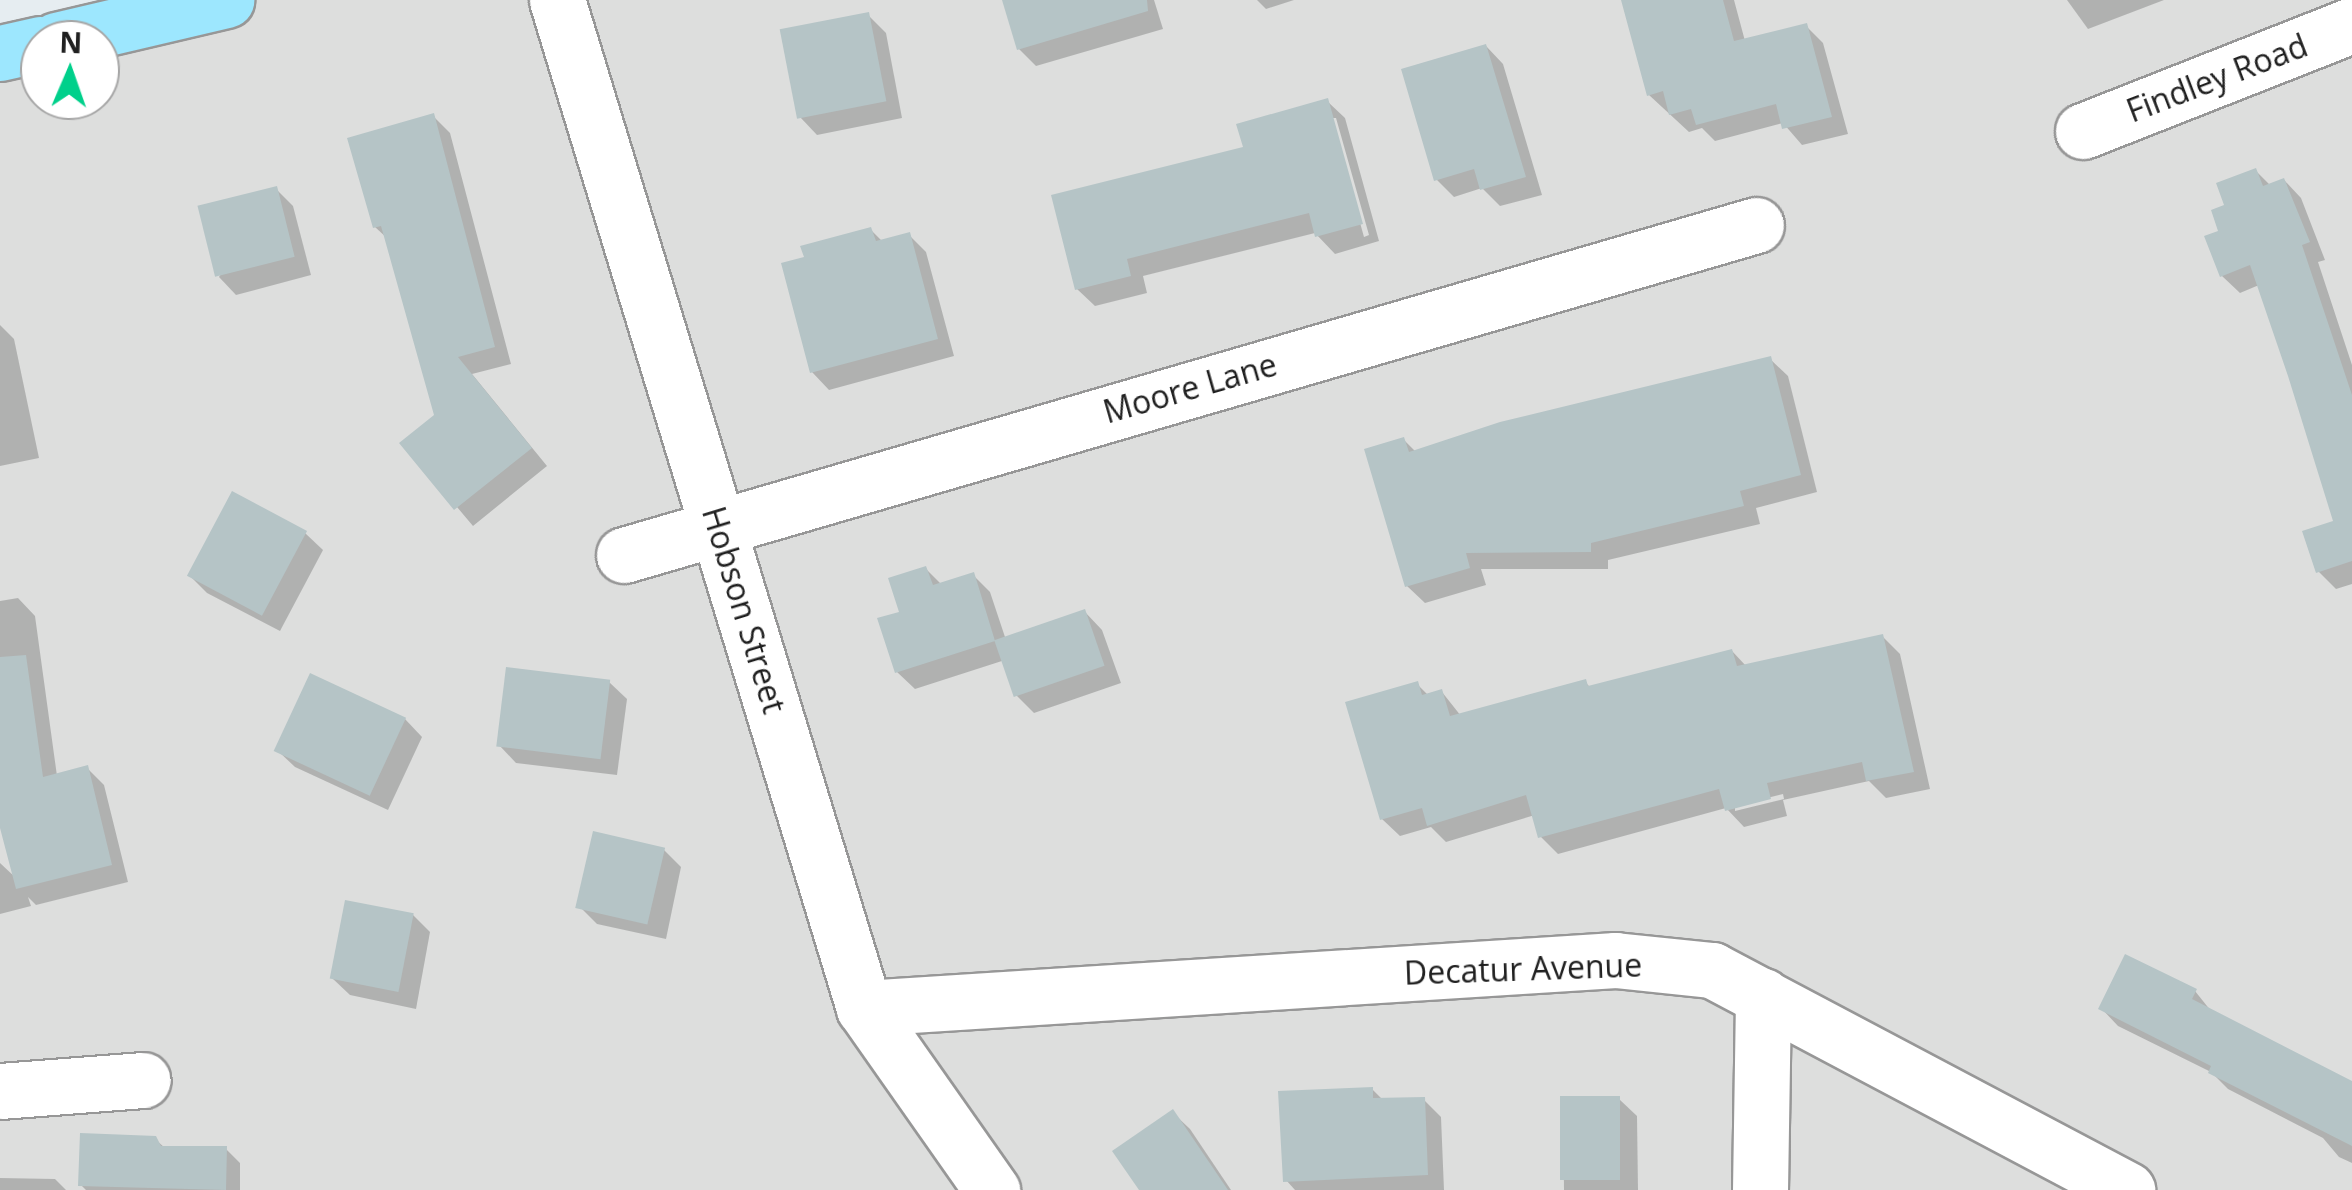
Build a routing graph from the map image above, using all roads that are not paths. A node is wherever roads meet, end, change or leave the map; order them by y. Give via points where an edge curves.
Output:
1 (226, 0) edge
2 (557, 0) edge
3 (120, 25) edge
4 (2352, 25) edge
5 (2083, 131) dead end
6 (1756, 225) dead end
7 (718, 525) junction
8 (624, 555) dead end
9 (1763, 996) junction
10 (864, 1008) junction
11 (143, 1080) dead end
12 (0, 1091) edge
13 (992, 1190) edge
14 (1760, 1190) edge
15 (2127, 1190) edge

1 - 3 main road
2 - 7 street, Hobson Street
4 - 5 street, Findley Road
6 - 7 street, Moore Lane
7 - 8 street, Moore Lane
7 - 10 street, Hobson Street
9 - 10 street, Decatur Avenue via 1712,970 1615,960
9 - 14 street
9 - 15 street, Decatur Avenue
10 - 13 street, Hobson Street
11 - 12 street

